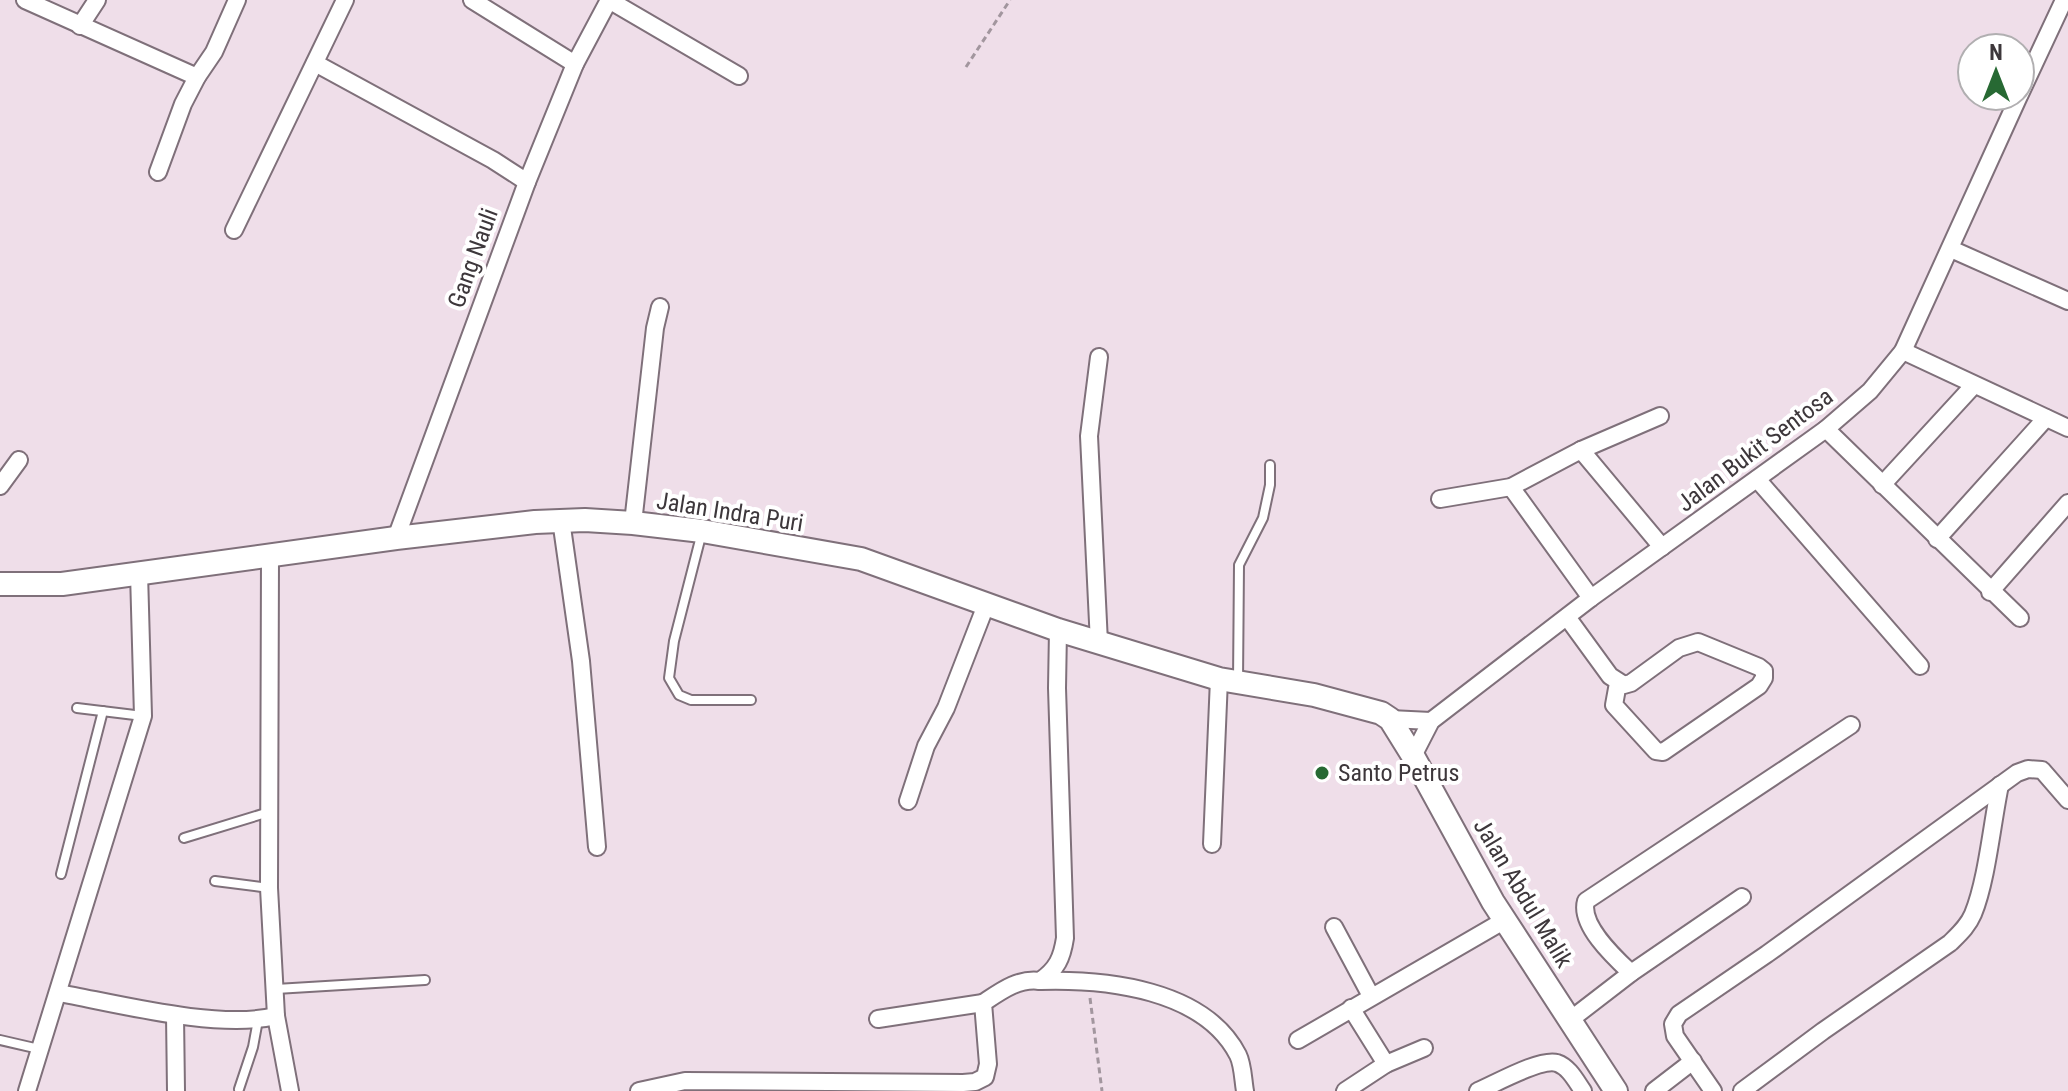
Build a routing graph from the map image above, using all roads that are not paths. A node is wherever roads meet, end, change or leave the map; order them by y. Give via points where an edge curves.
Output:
1 (25, 0) edge
2 (97, 0) edge
3 (237, 0) edge
4 (345, 0) edge
5 (472, 0) edge
6 (609, 0) edge
7 (2064, 0) edge
8 (80, 26) junction
9 (2036, 60) edge
10 (315, 63) junction
11 (575, 64) junction
12 (739, 76) dead end
13 (197, 77) junction
14 (2012, 112) edge
15 (158, 172) dead end
16 (527, 182) junction
17 (234, 230) dead end
18 (1951, 249) junction
19 (2068, 301) edge
20 (660, 307) dead end
21 (1903, 351) junction
22 (1099, 357) dead end
23 (1974, 385) junction
24 (1660, 416) dead end
25 (2046, 418) junction
26 (2068, 428) edge
27 (1826, 429) junction
28 (1581, 450) junction
29 (19, 460) dead end
30 (1270, 465) dead end
31 (1757, 479) junction
32 (1882, 485) junction
33 (0, 486) edge
34 (1511, 487) junction
35 (1440, 499) dead end
36 (2068, 503) edge
37 (561, 520) junction
38 (633, 523) junction
39 (702, 531) junction
40 (396, 538) junction
41 (1937, 539) junction
42 (1662, 547) junction
43 (270, 556) junction
44 (139, 573) junction
45 (0, 584) edge
46 (1990, 592) junction
47 (1591, 598) junction
48 (986, 605) junction
49 (1567, 617) junction
50 (2020, 618) dead end
51 (1058, 630) junction
52 (1099, 643) junction
53 (1920, 666) dead end
54 (1228, 680) junction
55 (1618, 683) junction
56 (751, 700) dead end
57 (77, 708) dead end
58 (103, 711) junction
59 (143, 716) junction
60 (1390, 719) junction
61 (1431, 721) junction
62 (1851, 725) dead end
63 (1413, 756) junction
64 (2000, 785) junction
65 (2068, 800) edge
66 (908, 801) dead end
67 (270, 812) junction
68 (184, 838) dead end
69 (1212, 844) dead end
70 (597, 847) dead end
71 (61, 874) dead end
72 (215, 881) dead end
73 (269, 888) junction
74 (1742, 897) dead end
75 (1505, 920) junction
76 (1334, 927) dead end
77 (1631, 973) junction
78 (425, 980) dead end
79 (1040, 981) junction
80 (276, 989) junction
81 (59, 993) junction
82 (1371, 996) junction
83 (983, 1003) junction
84 (1351, 1008) junction
85 (175, 1015) junction
86 (276, 1016) junction
87 (878, 1019) dead end
88 (258, 1020) junction
89 (1570, 1020) junction
90 (0, 1040) edge
91 (1298, 1040) dead end
92 (1424, 1048) dead end
93 (39, 1049) junction
94 (1693, 1061) junction
95 (1386, 1064) junction
96 (844, 1087) edge
97 (899, 1087) edge
98 (239, 1089) edge
99 (27, 1091) edge
100 (176, 1091) edge
101 (290, 1091) edge
102 (639, 1091) edge
103 (1245, 1091) edge
104 (1345, 1091) edge
105 (1478, 1091) edge
106 (1583, 1091) edge
107 (1616, 1091) edge
108 (1654, 1091) edge
109 (1713, 1091) edge
110 (1742, 1091) edge

1 - 8 street
2 - 8 street
3 - 13 street
4 - 10 street
5 - 11 street
6 - 11 street, Gang Nauli
6 - 12 street
7 - 9 street, Jalan Bukit Sentosa
8 - 13 street
10 - 16 street
10 - 17 street
11 - 16 street, Gang Nauli
13 - 15 street
14 - 18 street, Jalan Bukit Sentosa
16 - 40 street, Gang Nauli
18 - 19 street
18 - 21 street, Jalan Bukit Sentosa
20 - 38 street
21 - 23 street
21 - 27 street, Jalan Bukit Sentosa via 1878,384
22 - 52 street via 1089,436
23 - 25 street
23 - 32 street
24 - 28 street
25 - 26 street
25 - 41 street
27 - 31 street, Jalan Bukit Sentosa
27 - 32 street
28 - 34 street
28 - 42 street
29 - 33 street
30 - 54 lane via 1263,518 1239,565
31 - 42 street, Jalan Bukit Sentosa
31 - 53 street
32 - 41 street
34 - 35 street
34 - 47 street
36 - 46 street
37 - 38 street, Jalan Indra Puri
37 - 40 street, Jalan Indra Puri
37 - 70 street via 581,661
38 - 39 street, Jalan Indra Puri
39 - 48 street, Jalan Indra Puri via 861,559
39 - 56 lane via 669,678 679,695 691,700
40 - 43 street, Jalan Indra Puri
41 - 46 street
42 - 47 street, Jalan Bukit Sentosa
43 - 44 street, Jalan Indra Puri
43 - 67 street
44 - 45 street, Jalan Indra Puri via 62,584
44 - 59 street
46 - 50 street
47 - 49 street, Jalan Bukit Sentosa
48 - 51 street, Jalan Indra Puri
48 - 66 street
49 - 55 street
49 - 61 street, Jalan Bukit Sentosa
51 - 52 street, Jalan Indra Puri
51 - 79 street via 1065,938 1055,971
52 - 54 street, Jalan Indra Puri
54 - 60 street, Jalan Indra Puri via 1314,695
54 - 69 street
55 - 55 street via 1614,705 1656,751 1663,752 1759,686 1764,671 1698,642 1679,648 1631,683
57 - 58 lane
58 - 59 lane
58 - 71 lane
59 - 81 street
60 - 61 street, Jalan Indra Puri
60 - 63 street, Jalan Abdul Malik
61 - 63 street, Jalan Bukit Sentosa
62 - 77 street via 1586,901 1588,921 1609,953
63 - 75 street, Jalan Abdul Malik
64 - 65 street via 2028,769 2042,770
64 - 94 street via 1679,1014 1673,1024 1675,1036
64 - 110 street via 1966,928
67 - 68 lane
67 - 73 street
72 - 73 lane
73 - 80 street
74 - 77 street
75 - 82 street
75 - 89 street, Jalan Abdul Malik
76 - 82 street
77 - 89 street
78 - 80 lane
79 - 83 street via 1005,988
79 - 103 street via 1144,992 1192,1009 1229,1041 1239,1058
80 - 86 street
81 - 85 street
81 - 93 street
82 - 84 street
83 - 87 street
83 - 97 street via 985,1077
84 - 91 street
84 - 95 street
85 - 88 street
85 - 100 street
86 - 88 street
86 - 101 street
88 - 98 lane
89 - 107 street, Jalan Abdul Malik
90 - 93 lane
92 - 95 street
93 - 99 street
94 - 108 street
94 - 109 street
95 - 104 street
96 - 97 street
96 - 102 street via 685,1081
105 - 106 street via 1540,1063 1555,1062

